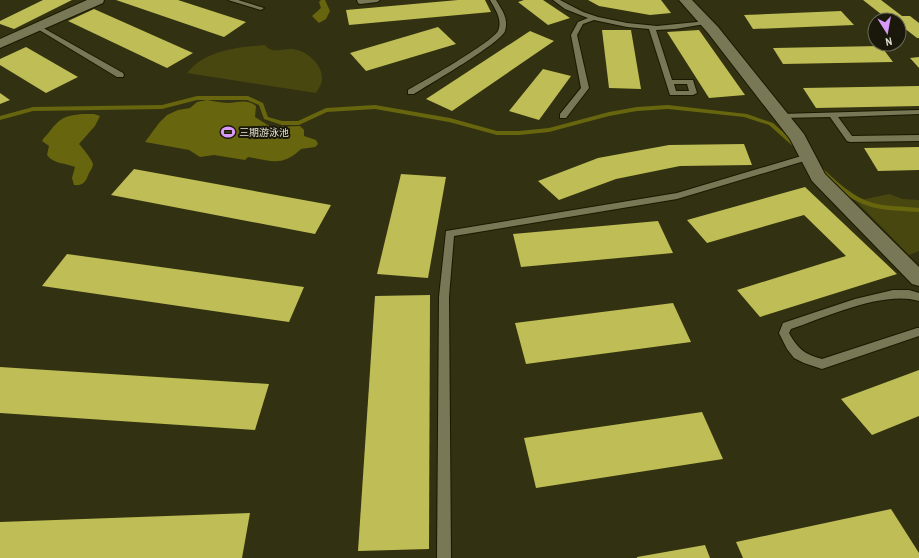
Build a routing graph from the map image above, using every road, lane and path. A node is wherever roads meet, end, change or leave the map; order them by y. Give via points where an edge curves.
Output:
1 (98, 0) edge
2 (231, 0) edge
3 (360, 0) edge
4 (377, 0) edge
5 (493, 0) edge
6 (556, 0) edge
7 (685, 0) edge
8 (261, 8) dead end
9 (594, 18) junction
10 (705, 22) junction
11 (651, 26) junction
12 (38, 27) junction
13 (0, 44) edge
14 (120, 75) dead end
15 (670, 82) dead end
16 (411, 92) dead end
17 (919, 112) edge
18 (832, 114) junction
19 (563, 116) dead end
20 (781, 116) junction
21 (919, 138) edge
22 (808, 157) junction
23 (919, 279) edge
24 (919, 297) edge
25 (917, 332) dead end
26 (444, 558) edge

1 - 12 street
2 - 8 lane
3 - 4 lane
5 - 16 lane via 503,19 500,32 485,46
6 - 9 lane
7 - 10 street
9 - 11 lane via 632,26
9 - 19 lane via 580,23 574,35 585,88
10 - 11 lane via 670,27
10 - 20 street
11 - 15 lane
12 - 13 street
12 - 14 lane
17 - 18 lane
18 - 20 lane
18 - 21 lane via 850,139
20 - 22 street via 798,138
22 - 23 street via 818,177
22 - 26 lane via 677,196 449,233 444,297
24 - 25 lane via 904,292 881,295 787,326 784,333 791,348 806,360 822,364

